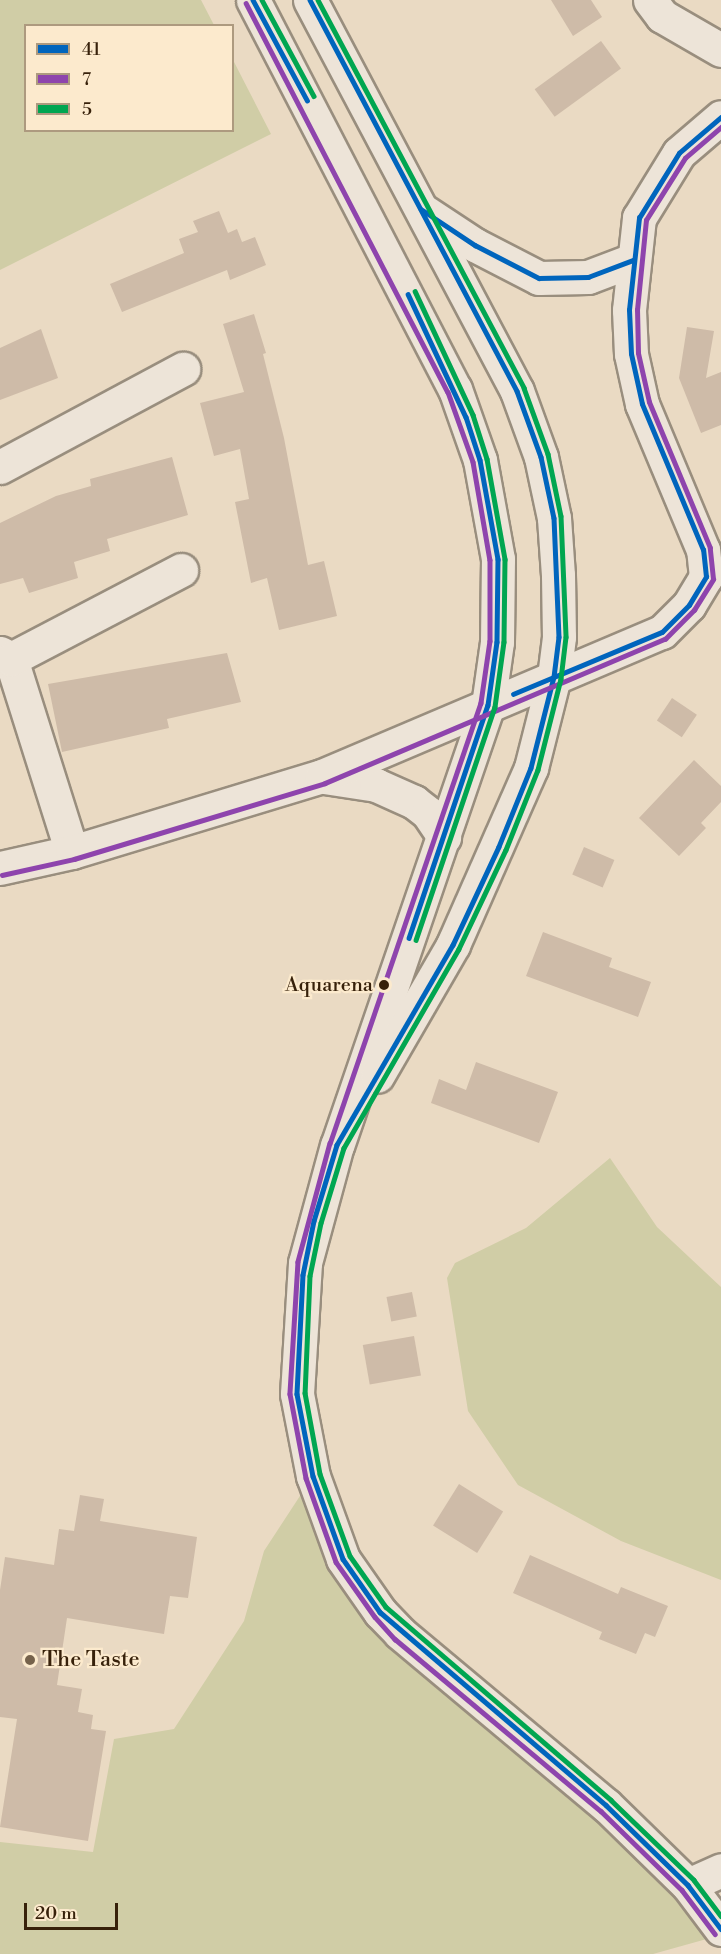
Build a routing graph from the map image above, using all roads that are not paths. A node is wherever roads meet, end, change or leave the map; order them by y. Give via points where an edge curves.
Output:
1 (253, 0) edge
2 (310, 0) edge
3 (650, 0) edge
4 (721, 50) edge
5 (721, 119) edge
6 (419, 207) junction
7 (633, 260) junction
8 (183, 369) dead end
9 (0, 467) edge
10 (181, 570) dead end
11 (6, 656) edge
12 (554, 677) junction
13 (488, 705) junction
14 (322, 776) junction
15 (444, 837) junction
16 (72, 852) junction
17 (0, 868) edge
18 (338, 1145) junction
19 (721, 1870) edge
20 (688, 1885) junction
21 (721, 1929) edge

1 - 13 street via 374,226 466,417 480,460 498,559 497,642
2 - 6 street
3 - 4 street via 663,16
5 - 7 street via 679,153 639,218
6 - 7 street via 475,245 539,278 588,277
6 - 12 street via 517,391 541,457 554,518 558,575 559,637
7 - 12 street via 631,354 642,404 703,550 706,577 689,605 662,632
8 - 9 street
10 - 11 street
11 - 16 street
12 - 13 street
12 - 18 street via 531,768 500,847 453,945
13 - 14 street
13 - 15 street
14 - 15 street via 376,785 414,802 428,813
14 - 16 street
15 - 18 street
16 - 17 street
18 - 20 street via 303,1275 297,1394 313,1476 343,1559 400,1633 606,1804
19 - 20 street
20 - 21 street

